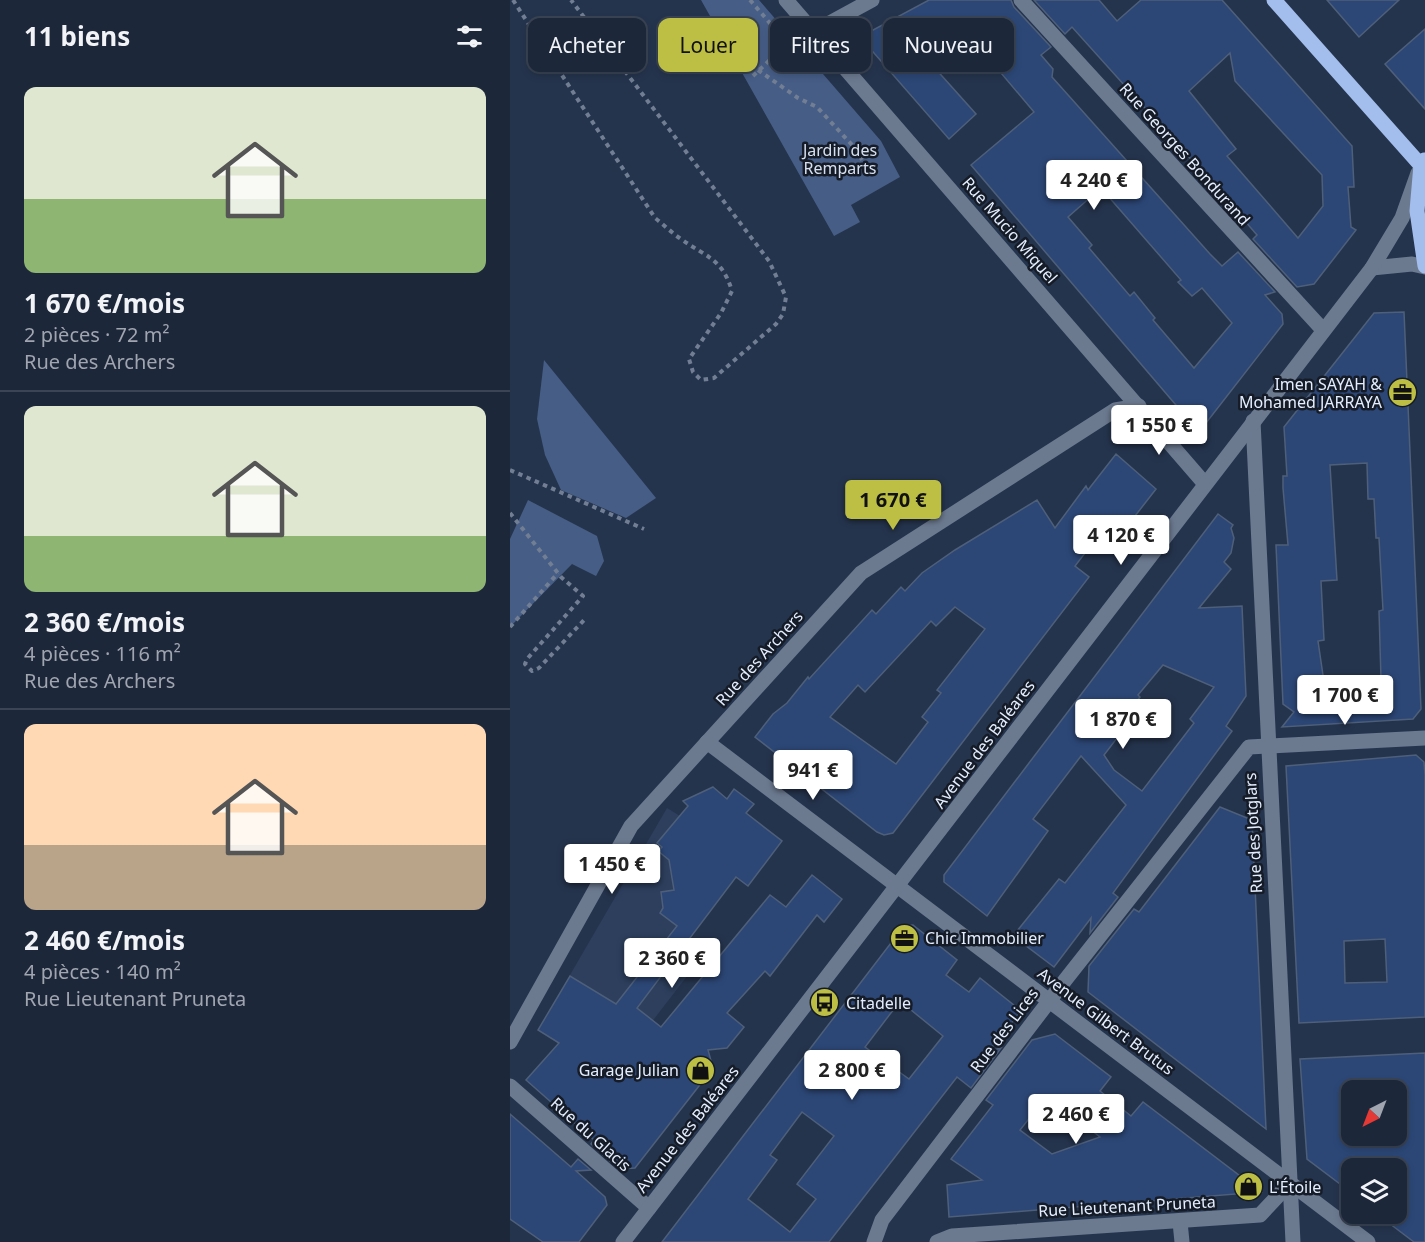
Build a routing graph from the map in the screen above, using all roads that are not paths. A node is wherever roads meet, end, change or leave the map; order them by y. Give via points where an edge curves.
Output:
1 (786, 0) edge
2 (872, 0) edge
3 (1021, 0) edge
4 (1274, 0) edge
5 (803, 18) edge
6 (839, 18) edge
7 (850, 72) edge
8 (1424, 164) edge
9 (1425, 267) edge
10 (1372, 268) junction
11 (1323, 330) junction
12 (1139, 406) junction
13 (1252, 421) junction
14 (1205, 484) junction
15 (1425, 738) edge
16 (707, 742) junction
17 (1267, 747) junction
18 (898, 886) junction
19 (1049, 1001) junction
20 (510, 1042) edge
21 (510, 1086) edge
22 (1290, 1183) junction
23 (649, 1208) junction
24 (1180, 1222) junction
25 (952, 1239) edge
26 (623, 1242) edge
27 (874, 1242) edge
28 (937, 1242) edge
29 (1182, 1242) edge
30 (1293, 1242) edge
31 (1368, 1242) edge

1 - 5 street, Rue Mucio Miquel
2 - 6 street
3 - 11 street, Rue Georges Bondurand
4 - 8 main road
7 - 12 street, Rue Mucio Miquel
8 - 9 main road via 1417,211
8 - 10 street, Avenue des Baléares via 1402,218
9 - 10 street via 1412,264
10 - 11 street, Avenue des Baléares
11 - 13 street, Avenue des Baléares
12 - 14 street, Rue Mucio Miquel
12 - 16 street, Rue des Archers via 1115,410 861,573
13 - 14 street, Avenue des Baléares
13 - 17 street, Rue des Jotglars
14 - 18 street, Avenue des Baléares
15 - 17 street
16 - 18 street, Avenue Gilbert Brutus
16 - 20 street, Rue des Archers via 631,826
17 - 19 street, Rue des Lices via 1249,747
17 - 22 street, Rue des Jotglars
18 - 19 street, Avenue Gilbert Brutus
18 - 23 street, Avenue des Baléares
19 - 22 street, Avenue Gilbert Brutus
19 - 27 street, Rue des Lices via 882,1220
21 - 23 street, Rue du Glacis
22 - 24 street, Rue Lieutenant Pruneta via 1260,1215
22 - 30 street, Rue des Jotglars
22 - 31 street, Avenue Gilbert Brutus
23 - 26 street, Avenue des Baléares
24 - 25 street, Rue Lieutenant Pruneta
24 - 29 street
25 - 28 street

